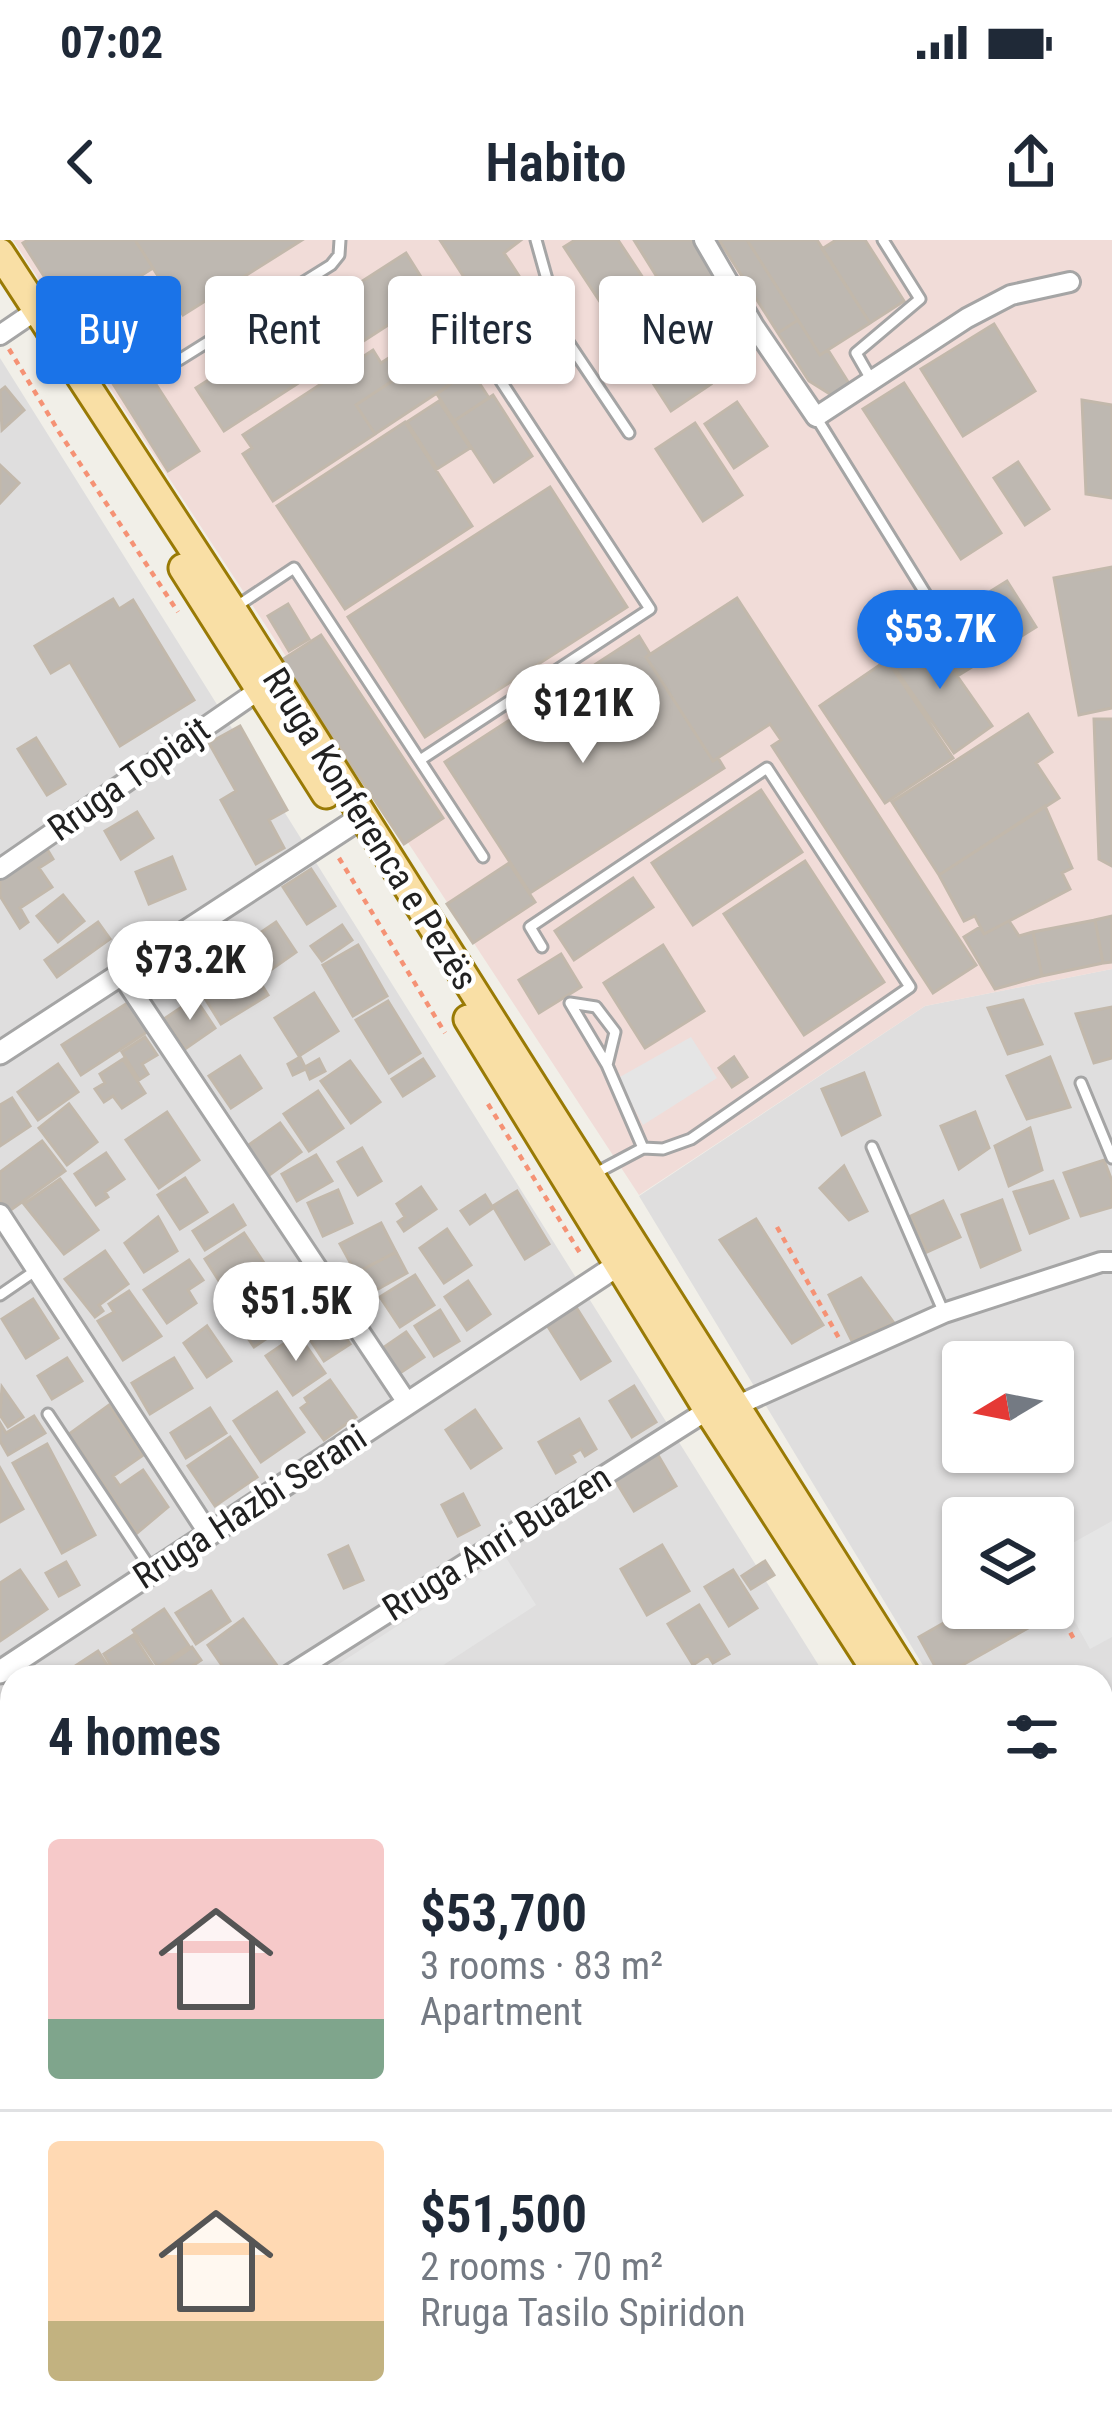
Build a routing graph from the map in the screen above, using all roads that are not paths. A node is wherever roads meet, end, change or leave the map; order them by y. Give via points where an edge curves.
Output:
1 (340, 240) edge
2 (536, 240) edge
3 (704, 240) edge
4 (884, 240) edge
5 (1, 246) edge
6 (0, 281) edge
7 (1070, 282) dead end
8 (36, 305) edge
9 (25, 318) junction
10 (0, 335) edge
11 (181, 359) edge
12 (872, 381) junction
13 (84, 384) edge
14 (503, 384) edge
15 (816, 418) junction
16 (629, 433) dead end
17 (930, 601) dead end
18 (232, 609) junction
19 (259, 690) junction
20 (420, 760) junction
21 (345, 827) junction
22 (483, 857) dead end
23 (0, 869) edge
24 (542, 947) dead end
25 (121, 974) junction
26 (0, 1053) edge
27 (607, 1065) junction
28 (1082, 1083) dead end
29 (872, 1147) dead end
30 (643, 1148) junction
31 (1112, 1158) edge
32 (590, 1177) junction
33 (0, 1214) edge
34 (1112, 1262) edge
35 (37, 1270) junction
36 (609, 1271) junction
37 (0, 1295) edge
38 (944, 1313) junction
39 (408, 1404) junction
40 (722, 1408) junction
41 (48, 1414) dead end
42 (209, 1534) junction
43 (152, 1571) junction
44 (11, 1665) edge
45 (305, 1665) edge
46 (873, 1665) edge
47 (899, 1665) edge

1 - 11 lane via 331,265
2 - 16 lane via 562,333
3 - 15 street
4 - 12 lane via 920,298 856,353
5 - 8 main road, Rruga Konferenca e Pezës
6 - 9 main road, Rruga Konferenca e Pezës
7 - 12 street via 1010,295
9 - 10 street
9 - 19 main road, Rruga Konferenca e Pezës
12 - 15 street
13 - 18 main road, Rruga Konferenca e Pezës
14 - 20 lane via 650,609
15 - 17 lane
18 - 20 lane via 295,568
18 - 21 main road, Rruga Konferenca e Pezës
19 - 21 main road, Rruga Konferenca e Pezës
19 - 23 street, Rruga Topiajt
20 - 22 lane
21 - 25 street
21 - 32 main road, Rruga Konferenca e Pezës
21 - 36 main road, Rruga Konferenca e Pezës
24 - 30 lane via 530,927 767,768 910,987 692,1139
25 - 26 street
25 - 39 street
27 - 27 lane via 582,1024 570,1004 596,1007 614,1032
27 - 30 lane
28 - 31 lane
29 - 38 lane
30 - 32 lane
32 - 40 main road, Rruga Konferenca e Pezës
33 - 35 street
34 - 38 street, Rruga Anri Buazen
35 - 37 lane
35 - 42 street
36 - 39 street, Rruga Hazbi Serani
36 - 40 main road, Rruga Konferenca e Pezës
38 - 40 street, Rruga Anri Buazen
39 - 42 street, Rruga Hazbi Serani
40 - 45 street, Rruga Anri Buazen
40 - 46 main road
40 - 47 main road
41 - 43 lane
42 - 43 street, Rruga Hazbi Serani
43 - 44 street, Rruga Hazbi Serani

